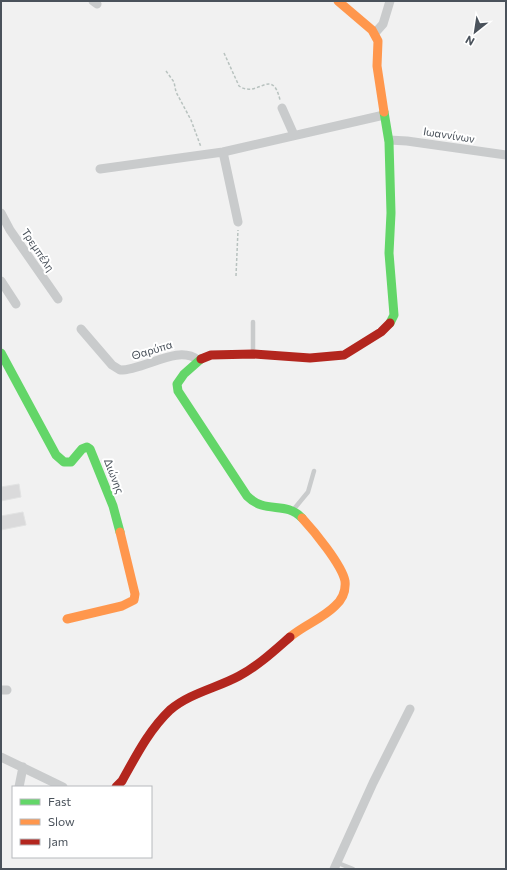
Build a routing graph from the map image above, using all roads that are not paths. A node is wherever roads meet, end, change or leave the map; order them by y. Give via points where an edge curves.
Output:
1 (338, 1) edge
2 (390, 1) edge
3 (375, 33) junction
4 (282, 108) road end
5 (384, 114) junction
6 (294, 134) junction
7 (389, 140) junction
8 (223, 152) junction
9 (506, 155) edge
10 (100, 169) dead end
11 (1, 213) edge
12 (238, 222) road end
13 (4, 224) edge
14 (1, 281) edge
15 (58, 299) dead end
16 (16, 304) dead end
17 (253, 322) dead end
18 (81, 329) dead end
19 (1, 353) edge
20 (253, 354) junction
21 (198, 360) junction
22 (314, 471) dead end
23 (293, 511) junction
24 (67, 619) dead end
25 (410, 709) dead end
26 (1, 757) edge
27 (23, 767) junction
28 (19, 786) edge
29 (61, 786) edge
30 (117, 786) edge
31 (336, 866) edge
32 (353, 869) edge

1 - 3 street
2 - 3 street via 383,24
3 - 5 street via 378,41 377,66
4 - 6 street
5 - 6 street
5 - 7 street
6 - 8 street
7 - 9 street, Ιωαννίνων
7 - 20 street via 389,253 394,315 389,325 344,355 310,358
8 - 10 street
8 - 12 street
11 - 13 street, Τρεμπέλη
13 - 15 street, Τρεμπέλη
14 - 16 street
17 - 20 lane
18 - 21 street, Θαρύπα via 120,370 137,368 178,354 189,355
19 - 24 street, Διώνης via 58,458 64,462 71,462 82,449 90,449 113,506 135,594 134,600 122,606
20 - 21 street via 212,355
21 - 23 street via 177,384 190,410 250,500 267,508
22 - 23 lane via 308,492
23 - 30 street via 304,519 341,571 346,582 343,596 332,609 300,629 245,673 172,709 156,726
25 - 31 street
26 - 27 street
27 - 28 street
27 - 29 street
31 - 32 lane

